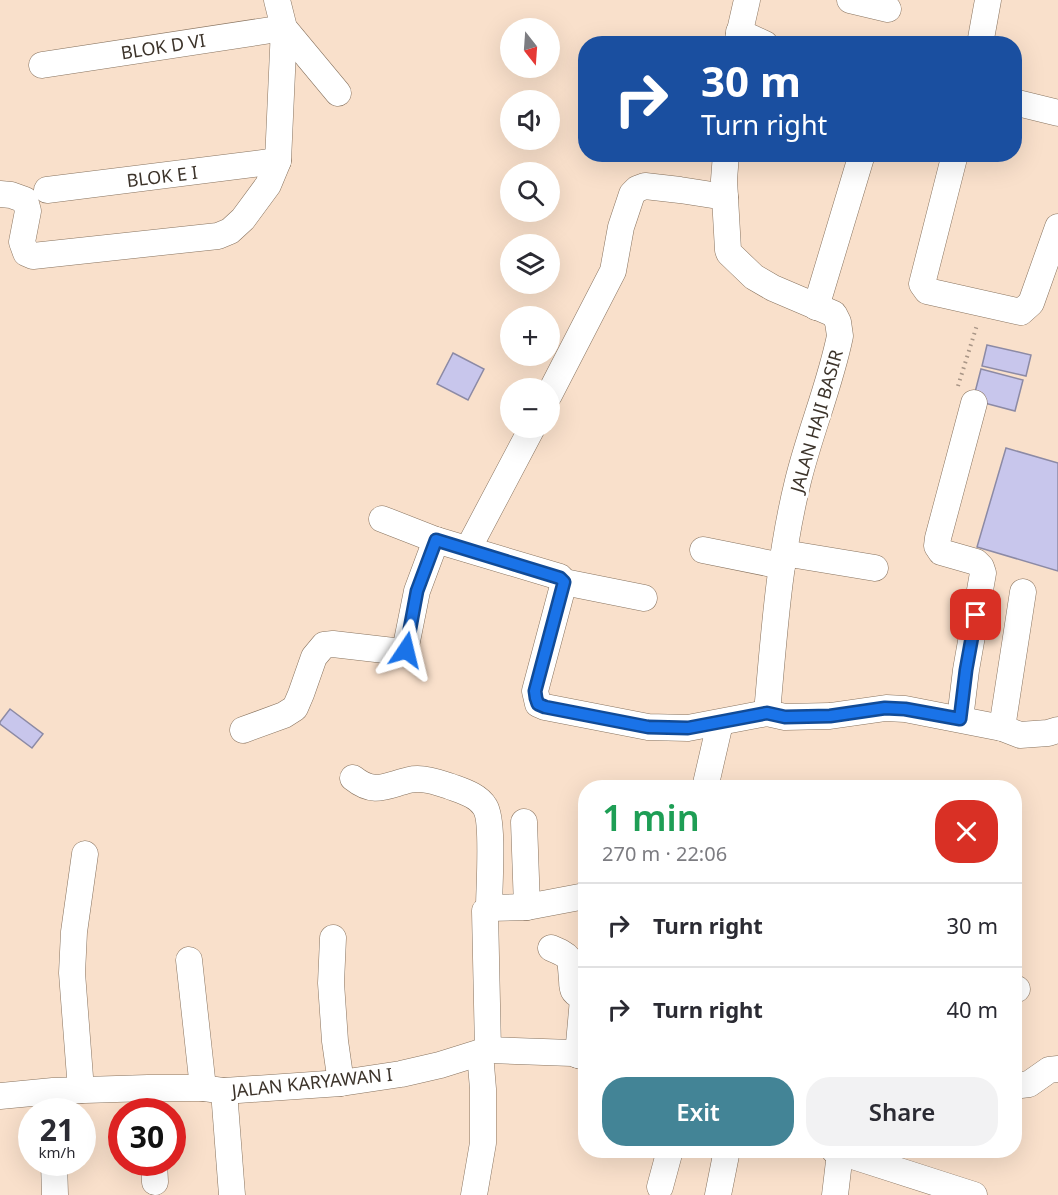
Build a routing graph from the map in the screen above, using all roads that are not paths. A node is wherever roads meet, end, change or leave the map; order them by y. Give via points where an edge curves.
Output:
1 (277, 0) edge
2 (747, 0) edge
3 (850, 0) edge
4 (988, 0) edge
5 (888, 9) dead end
6 (284, 28) junction
7 (738, 36) edge
8 (981, 36) edge
9 (42, 65) dead end
10 (338, 93) dead end
11 (1022, 104) edge
12 (1058, 113) edge
13 (278, 161) junction
14 (725, 162) edge
15 (860, 162) edge
16 (953, 162) edge
17 (47, 190) dead end
18 (0, 194) edge
19 (725, 197) junction
20 (1058, 227) edge
21 (816, 307) junction
22 (557, 378) edge
23 (966, 396) road end
24 (527, 438) edge
25 (381, 519) dead end
26 (436, 540) junction
27 (468, 549) junction
28 (703, 550) dead end
29 (783, 559) junction
30 (875, 568) dead end
31 (564, 582) junction
32 (1023, 592) dead end
33 (644, 598) dead end
34 (767, 713) junction
35 (960, 719) junction
36 (720, 723) junction
37 (1002, 728) junction
38 (243, 730) dead end
39 (1058, 730) edge
40 (353, 778) dead end
41 (707, 780) edge
42 (524, 822) dead end
43 (85, 854) dead end
44 (578, 897) edge
45 (527, 907) junction
46 (489, 908) junction
47 (333, 938) dead end
48 (551, 948) dead end
49 (189, 960) dead end
50 (578, 995) edge
51 (484, 1052) junction
52 (578, 1055) edge
53 (1058, 1069) edge
54 (341, 1083) junction
55 (1022, 1085) edge
56 (81, 1090) junction
57 (214, 1090) junction
58 (0, 1096) edge
59 (21, 1098) edge
60 (61, 1098) edge
61 (135, 1098) edge
62 (162, 1098) edge
63 (668, 1158) edge
64 (725, 1158) edge
65 (837, 1158) edge
66 (882, 1158) edge
67 (904, 1161) edge
68 (54, 1176) edge
69 (660, 1187) dead end
70 (55, 1195) edge
71 (232, 1195) edge
72 (474, 1195) edge
73 (718, 1195) edge
74 (835, 1195) edge
75 (974, 1195) edge

1 - 6 street
2 - 7 street
3 - 5 street
4 - 8 street
6 - 9 street, BLOK D VI
6 - 10 street
6 - 13 street
11 - 12 street
13 - 17 street, BLOK E I
13 - 18 street via 268,185 243,219 218,236 33,256 26,253 22,242 28,212 24,200
14 - 19 street, JALAN HAJI BASIR
15 - 21 street
16 - 20 street via 922,284 927,291 1021,312 1031,303
19 - 21 street, JALAN HAJI BASIR via 729,253 754,277
19 - 22 street via 645,186 632,194 621,227 614,271
21 - 29 street, JALAN HAJI BASIR via 834,314 840,336 798,481
23 - 35 street via 938,538 941,552 976,562 983,573
24 - 27 street
25 - 26 street
26 - 27 street
26 - 38 street via 417,591 405,651 324,645 314,657 295,708
27 - 31 street
28 - 29 street
29 - 30 street
29 - 34 street, JALAN HAJI BASIR
31 - 33 street
31 - 36 street via 535,691 538,704 648,727 688,728
32 - 37 street
34 - 35 street via 785,717 830,716 885,708
34 - 36 street
35 - 37 street
36 - 41 street
37 - 39 street via 1020,735
40 - 46 street via 363,786 378,788 412,779 432,780 479,800 490,822
42 - 45 street
43 - 56 street via 72,955
44 - 45 street
45 - 46 street
46 - 51 street via 485,911
47 - 54 street via 331,983
48 - 50 street via 570,959 572,989
49 - 57 street
51 - 52 street, JALAN KARYAWAN I
51 - 54 street, JALAN KARYAWAN I via 401,1074
51 - 72 street via 483,1143
53 - 55 street via 1048,1070
54 - 57 street, JALAN KARYAWAN I
56 - 60 street, JALAN KARYAWAN I
56 - 61 street, JALAN KARYAWAN I
57 - 62 street, JALAN KARYAWAN I
57 - 71 street
58 - 59 street, JALAN KARYAWAN I
63 - 69 street
64 - 73 street
65 - 74 street
66 - 67 street
67 - 75 street
68 - 70 street

